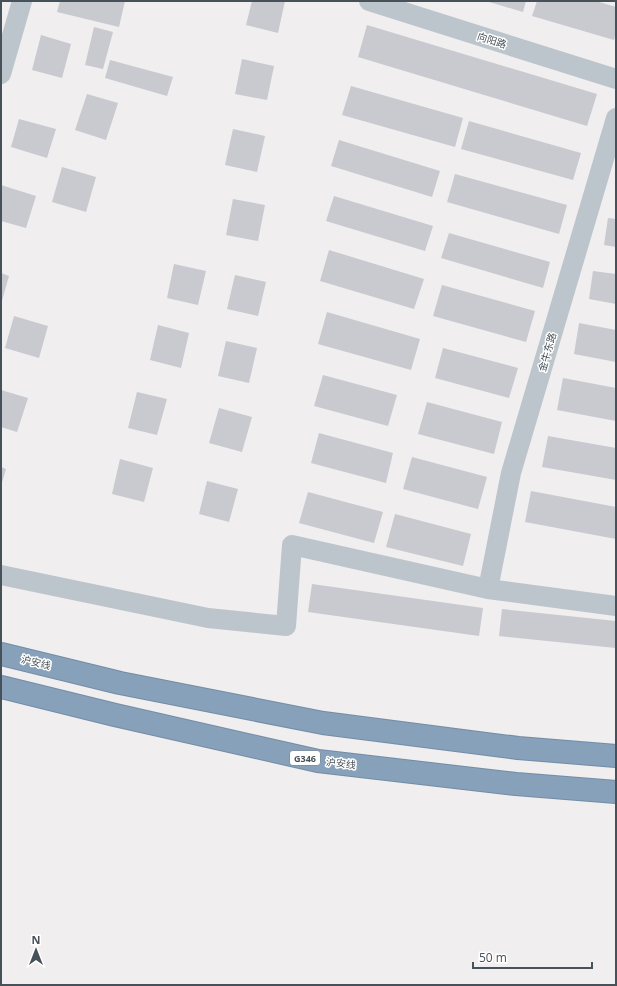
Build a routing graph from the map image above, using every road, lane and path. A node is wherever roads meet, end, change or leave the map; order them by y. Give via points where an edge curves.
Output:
1 (22, 1) edge
2 (369, 1) edge
3 (1, 74) edge
4 (616, 79) edge
5 (616, 118) edge
6 (1, 575) edge
7 (488, 589) junction
8 (616, 606) edge
9 (1, 654) edge
10 (1, 687) edge
11 (616, 756) edge
12 (616, 792) edge

1 - 3 street
2 - 4 street, 向阳路
5 - 7 street, 金牛东路 via 511,473
6 - 7 street via 208,618 286,626 292,545
7 - 8 street
9 - 11 highway, 沪安线 via 120,683 323,723 518,748
10 - 12 highway, 沪安线 / G346 via 318,760 516,784

